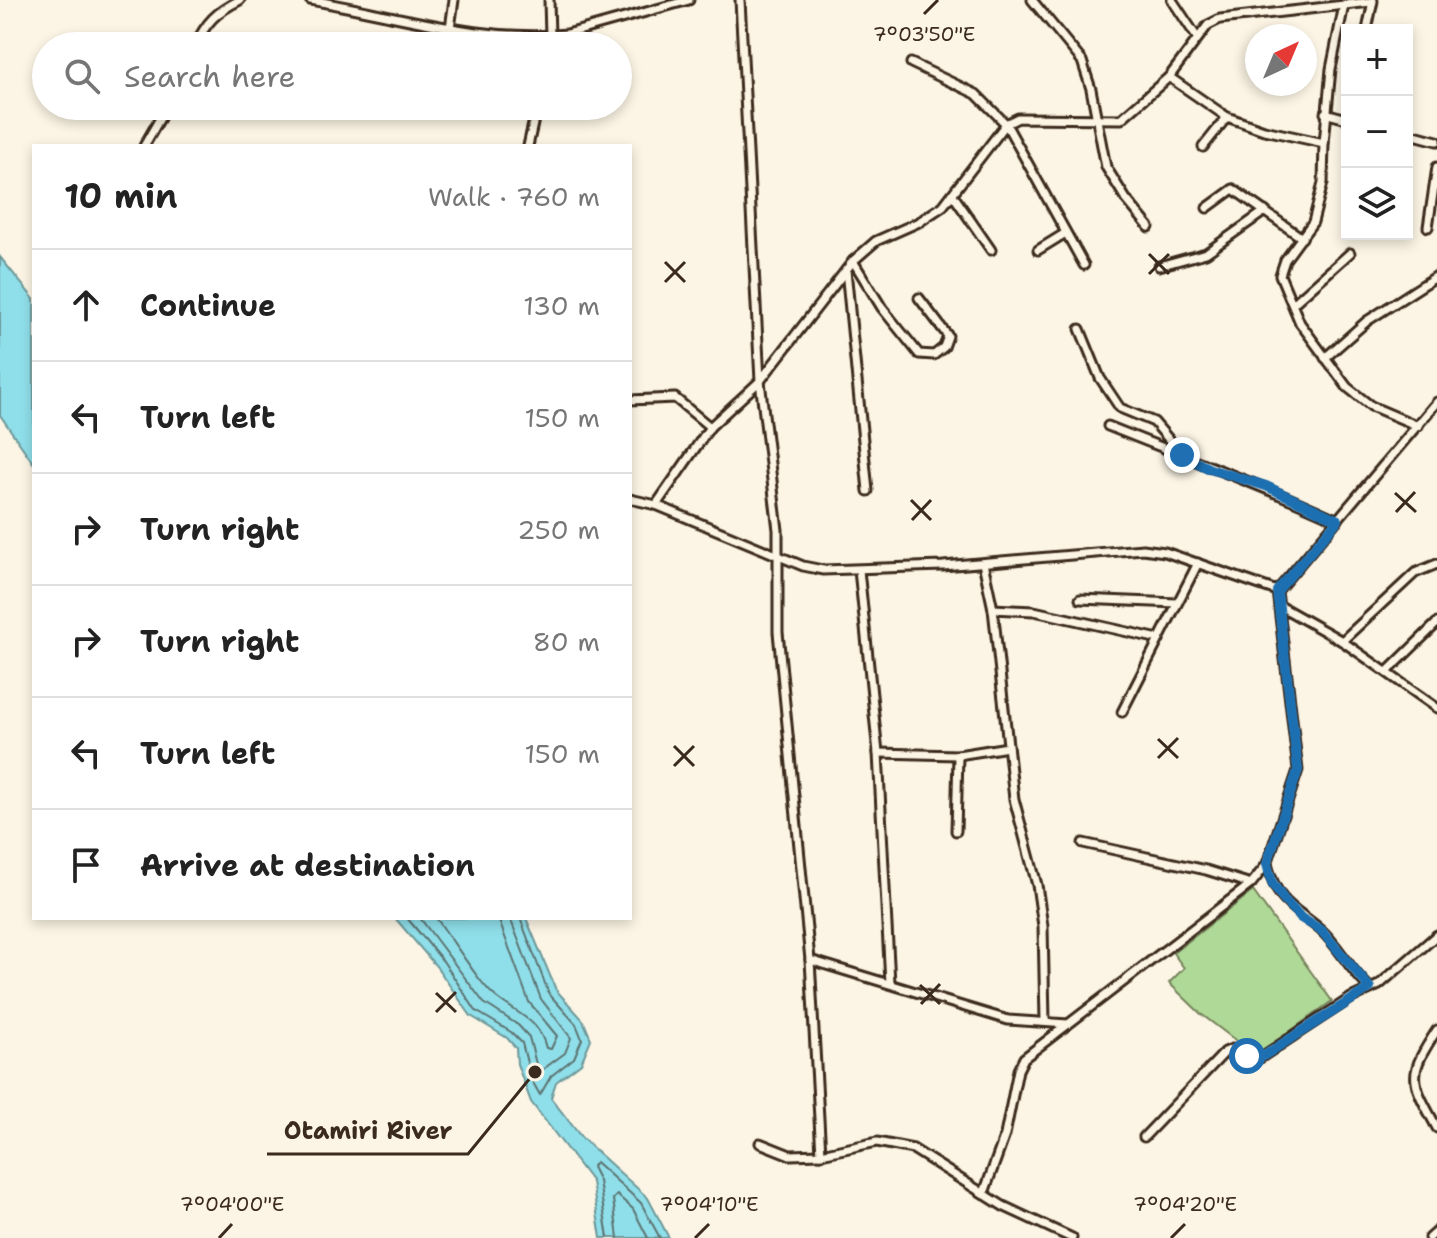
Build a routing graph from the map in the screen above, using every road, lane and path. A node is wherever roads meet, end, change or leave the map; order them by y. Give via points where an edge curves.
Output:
1 (240, 0) edge
2 (310, 0) edge
3 (454, 0) edge
4 (549, 0) edge
5 (689, 0) edge
6 (740, 0) edge
7 (1032, 0) edge
8 (1172, 0) edge
9 (1373, 1) edge
10 (1348, 3) edge
11 (1368, 24) edge
12 (450, 28) junction
13 (201, 32) edge
14 (499, 32) edge
15 (548, 32) edge
16 (564, 32) edge
17 (1196, 36) junction
18 (911, 63) dead end
19 (1169, 77) junction
20 (1325, 113) junction
21 (1227, 117) junction
22 (1341, 117) edge
23 (159, 120) edge
24 (534, 120) edge
25 (1095, 120) junction
26 (1006, 124) junction
27 (1413, 135) edge
28 (1437, 141) edge
29 (1324, 143) junction
30 (145, 144) edge
31 (528, 144) edge
32 (1203, 147) dead end
33 (1437, 167) edge
34 (953, 195) junction
35 (1207, 208) dead end
36 (1265, 211) junction
37 (1149, 227) dead end
38 (1428, 227) dead end
39 (1064, 234) junction
40 (1302, 238) junction
41 (991, 250) dead end
42 (1038, 250) dead end
43 (1350, 253) dead end
44 (853, 261) junction
45 (1084, 265) dead end
46 (1159, 266) dead end
47 (846, 270) junction
48 (1437, 276) edge
49 (919, 298) dead end
50 (1294, 303) junction
51 (1080, 329) dead end
52 (1325, 358) junction
53 (760, 381) junction
54 (632, 400) edge
55 (1437, 402) edge
56 (1108, 426) dead end
57 (1418, 426) junction
58 (710, 427) junction
59 (1182, 455) junction
60 (868, 491) dead end
61 (632, 499) edge
62 (656, 505) junction
63 (1338, 520) junction
64 (778, 556) junction
65 (983, 563) junction
66 (1198, 563) junction
67 (1437, 564) edge
68 (859, 570) junction
69 (1277, 591) junction
70 (1080, 599) dead end
71 (1177, 603) junction
72 (1280, 606) junction
73 (993, 609) junction
74 (1437, 623) edge
75 (1159, 639) junction
76 (1342, 641) junction
77 (1387, 672) junction
78 (1437, 708) edge
79 (1122, 712) dead end
80 (1008, 747) junction
81 (878, 753) junction
82 (958, 755) junction
83 (956, 831) dead end
84 (1083, 843) dead end
85 (1267, 864) junction
86 (1251, 884) junction
87 (1437, 935) edge
88 (810, 960) junction
89 (890, 983) junction
90 (1370, 988) junction
91 (1045, 1021) junction
92 (1068, 1024) junction
93 (1437, 1030) edge
94 (1437, 1128) edge
95 (1144, 1137) dead end
96 (760, 1143) dead end
97 (821, 1154) junction
98 (984, 1193) junction
99 (1437, 1231) edge
100 (1072, 1238) edge
101 (1429, 1238) edge

1 - 13 street via 216,13
2 - 12 street
3 - 12 street
4 - 15 street
5 - 16 street
6 - 53 street
7 - 25 street via 1082,61
8 - 17 street
9 - 10 street
9 - 11 street
10 - 17 street via 1220,19
10 - 20 street
12 - 14 street
17 - 19 street
18 - 26 street via 976,94
19 - 21 street
19 - 25 street via 1121,119
20 - 22 street
20 - 29 street
21 - 29 street
21 - 32 street
23 - 30 street
24 - 31 street
25 - 26 street via 1018,118
25 - 37 street via 1106,167
26 - 34 street
26 - 39 street
27 - 28 street
29 - 40 street via 1321,197
33 - 38 street
34 - 41 street
34 - 44 street via 919,222 876,241
35 - 36 street via 1233,189
36 - 40 street
36 - 46 street via 1206,253
39 - 42 street
39 - 45 street
40 - 50 street via 1280,275
43 - 50 street
44 - 47 street
44 - 49 street via 919,354 934,355 948,336
47 - 53 street
47 - 60 street
48 - 52 street via 1367,321
50 - 52 street via 1300,323
51 - 59 street via 1100,378 1120,408 1154,422
52 - 57 street via 1359,399
53 - 58 street
53 - 64 street
54 - 58 street via 675,398
55 - 57 street
56 - 59 street
57 - 63 street
58 - 62 street
59 - 63 street
61 - 62 street
62 - 64 street
63 - 69 street
64 - 68 street via 813,568
64 - 88 street via 778,632
65 - 66 street via 1143,549
65 - 68 street
65 - 73 street
66 - 69 street
66 - 71 street
67 - 76 street via 1415,573
68 - 81 street
69 - 72 street
70 - 71 street
71 - 75 street
72 - 76 street
72 - 85 street via 1298,770
73 - 75 street via 1034,611
73 - 80 street
74 - 77 street
75 - 79 street
76 - 77 street
77 - 78 street
80 - 82 street
80 - 91 street via 1014,799 1041,913
81 - 82 street
81 - 89 street
82 - 83 street
84 - 86 street
85 - 86 street
85 - 90 street via 1284,900 1321,930
86 - 92 street
87 - 90 street
88 - 89 street
88 - 97 street
89 - 91 street via 1008,1020
90 - 95 street via 1260,1058 1232,1049 1225,1052
91 - 92 street
92 - 98 street via 1020,1064 1005,1135
93 - 94 street via 1414,1067 1414,1078
96 - 97 street via 790,1155
97 - 98 street via 877,1142 913,1149
98 - 100 street
99 - 101 street

